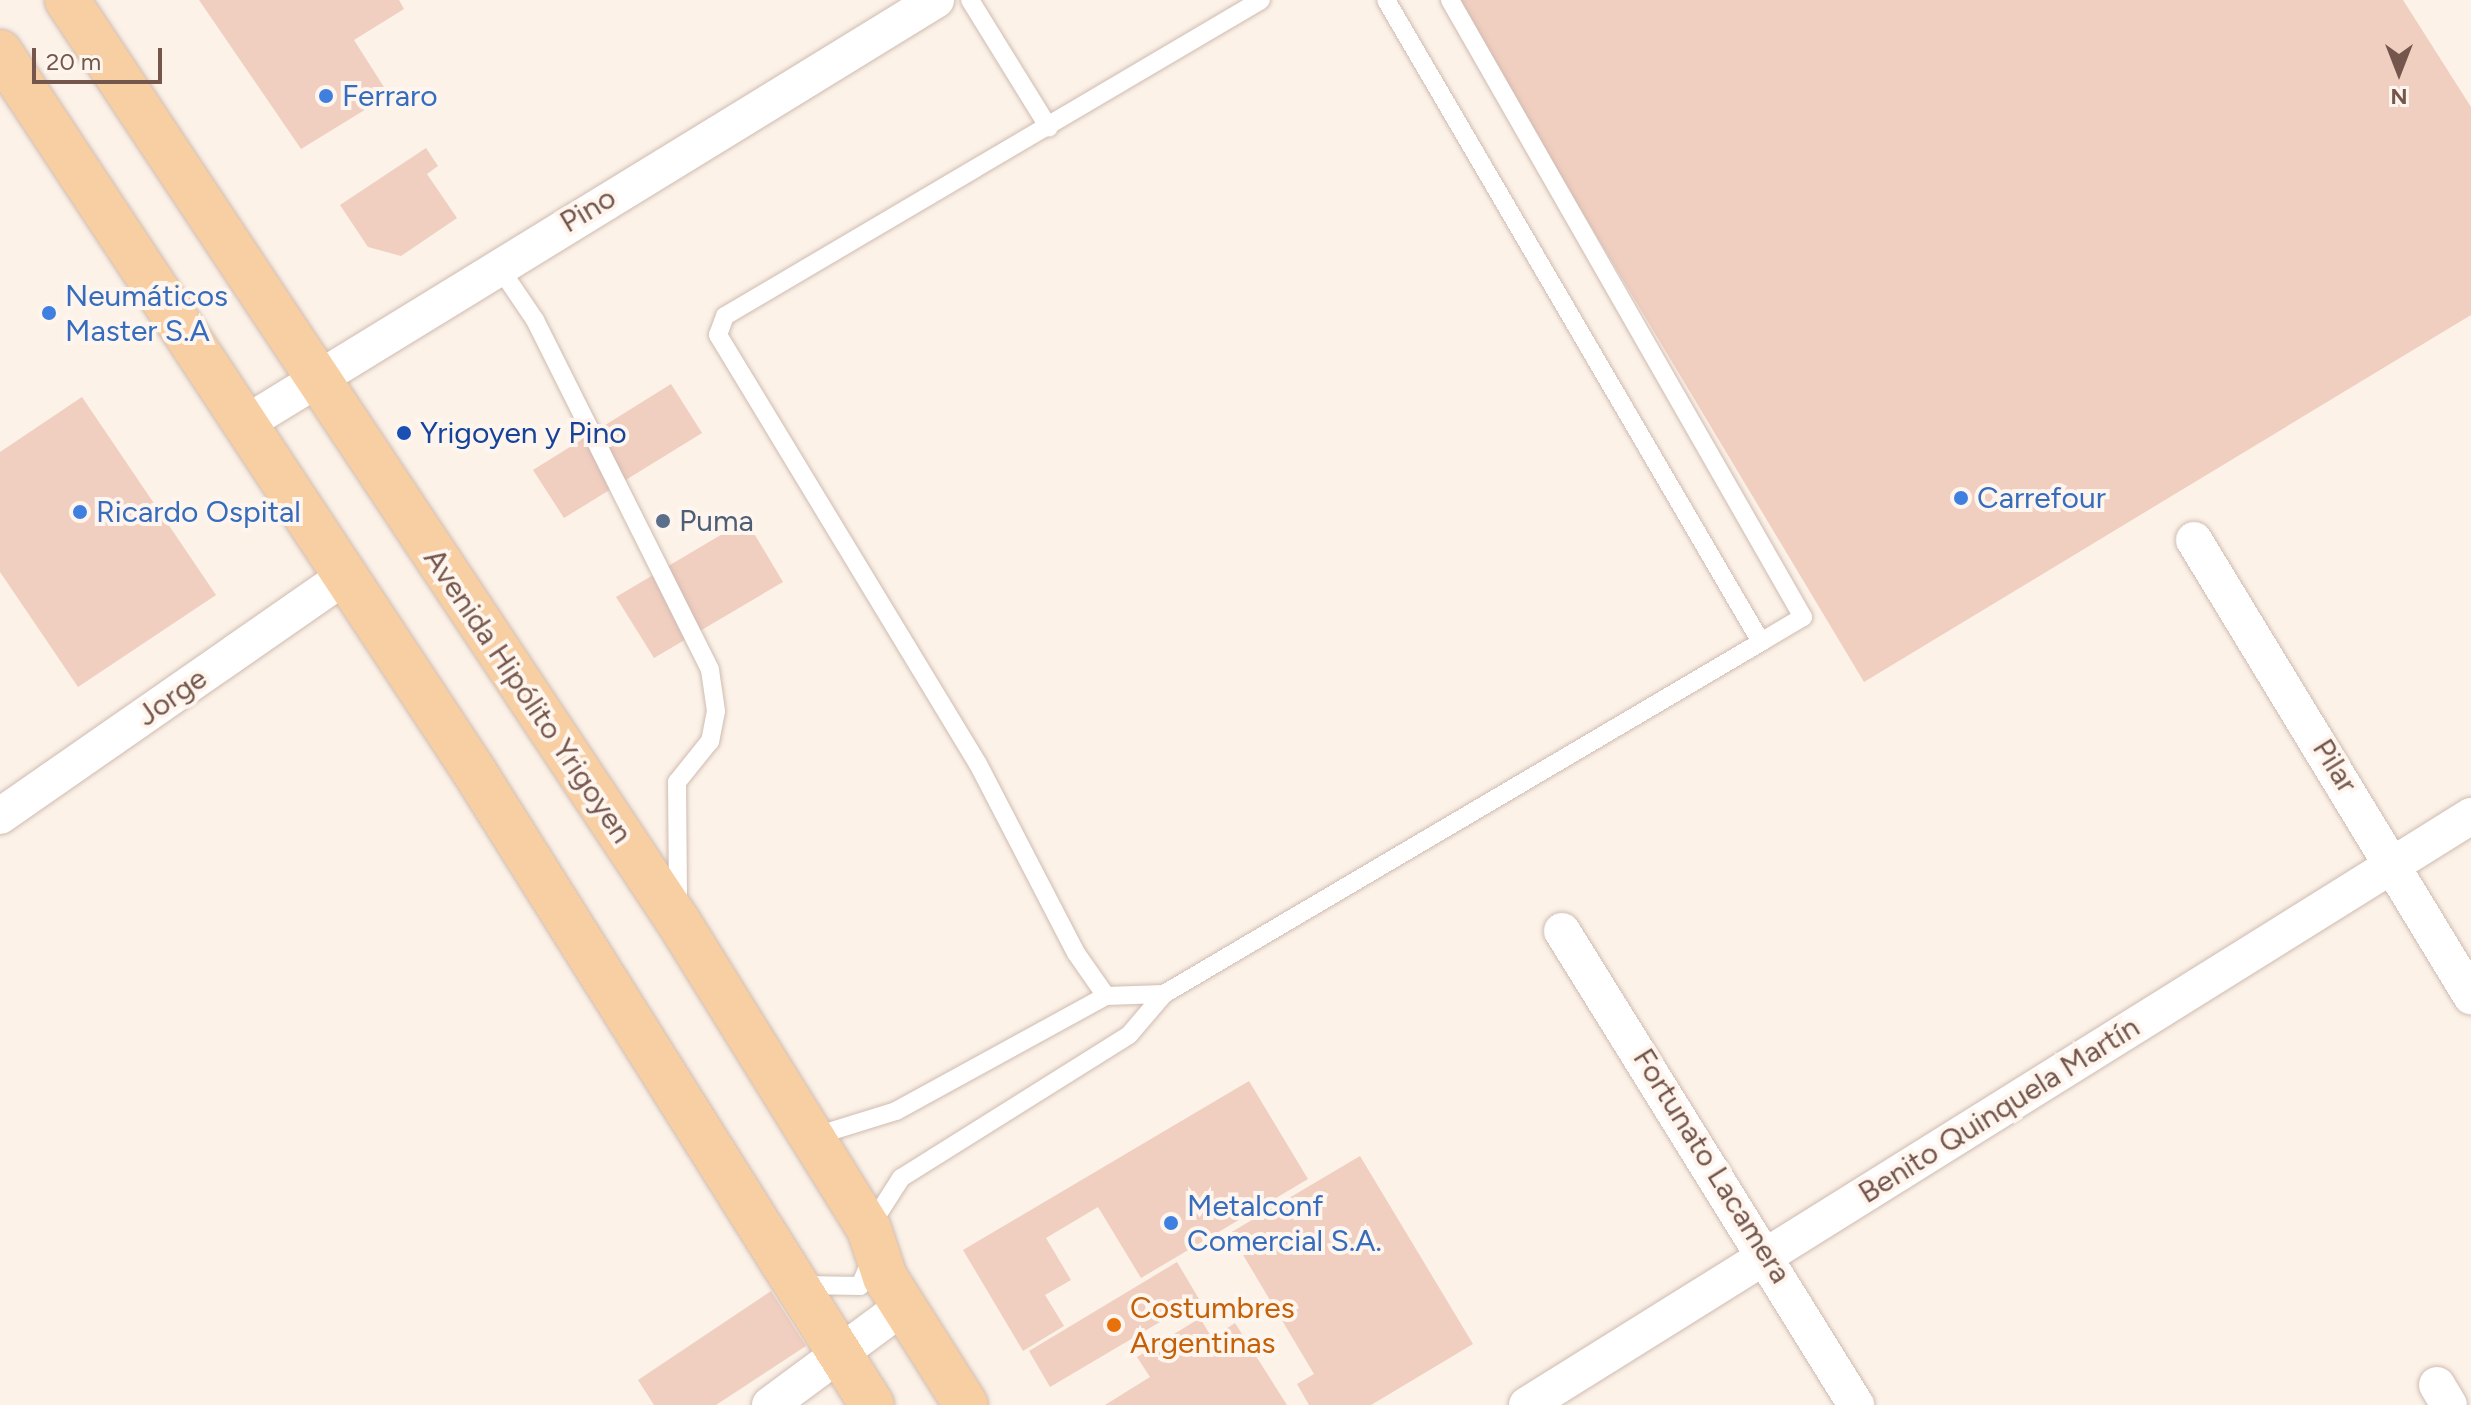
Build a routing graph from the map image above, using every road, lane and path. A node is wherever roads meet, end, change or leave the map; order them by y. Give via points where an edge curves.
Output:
1 (67, 0) edge
2 (970, 0) edge
3 (1261, 0) edge
4 (1386, 0) edge
5 (1450, 0) edge
6 (922, 4) edge
7 (0, 52) edge
8 (1049, 128) junction
9 (497, 264) junction
10 (314, 378) junction
11 (243, 425) junction
12 (2194, 540) dead end
13 (344, 577) junction
14 (1761, 642) junction
15 (0, 816) edge
16 (2471, 816) edge
17 (2395, 863) junction
18 (678, 921) junction
19 (1562, 931) dead end
20 (1164, 994) junction
21 (1106, 996) junction
22 (2471, 996) edge
23 (808, 1137) junction
24 (869, 1229) junction
25 (1768, 1254) junction
26 (801, 1285) junction
27 (905, 1305) junction
28 (841, 1354) junction
29 (770, 1405) edge
30 (872, 1405) edge
31 (966, 1405) edge
32 (1527, 1405) edge
33 (1856, 1405) edge

1 - 10 main road, Avenida Hipólito Yrigoyen
2 - 8 lane
3 - 8 lane
4 - 14 lane
5 - 14 lane via 1803,617
6 - 9 street, Pino
7 - 11 main road
8 - 21 lane via 725,316 718,335 978,764 1076,953
9 - 10 street, Pino
9 - 18 lane via 535,320 710,670 716,711 710,741 677,782
10 - 11 street, Pino
10 - 18 main road, Avenida Hipólito Yrigoyen
11 - 13 main road
12 - 17 street, Pilar
13 - 15 street, Jorge
13 - 26 main road
14 - 20 lane
16 - 17 street, Benito Quinquela Martín
17 - 22 street, Pilar
17 - 25 street, Benito Quinquela Martín
18 - 23 main road, Avenida Hipólito Yrigoyen
19 - 25 street, Fortunato Lacamera
20 - 21 lane
20 - 24 lane via 1129,1035 901,1178
21 - 23 lane via 896,1111
23 - 24 main road, Avenida Hipólito Yrigoyen
24 - 26 lane via 870,1274 860,1286
24 - 27 main road, Avenida Hipólito Yrigoyen
25 - 32 street, Benito Quinquela Martín
25 - 33 street, Fortunato Lacamera
26 - 28 main road
27 - 28 street
27 - 31 main road, Avenida Hipólito Yrigoyen
28 - 29 street
28 - 30 main road

